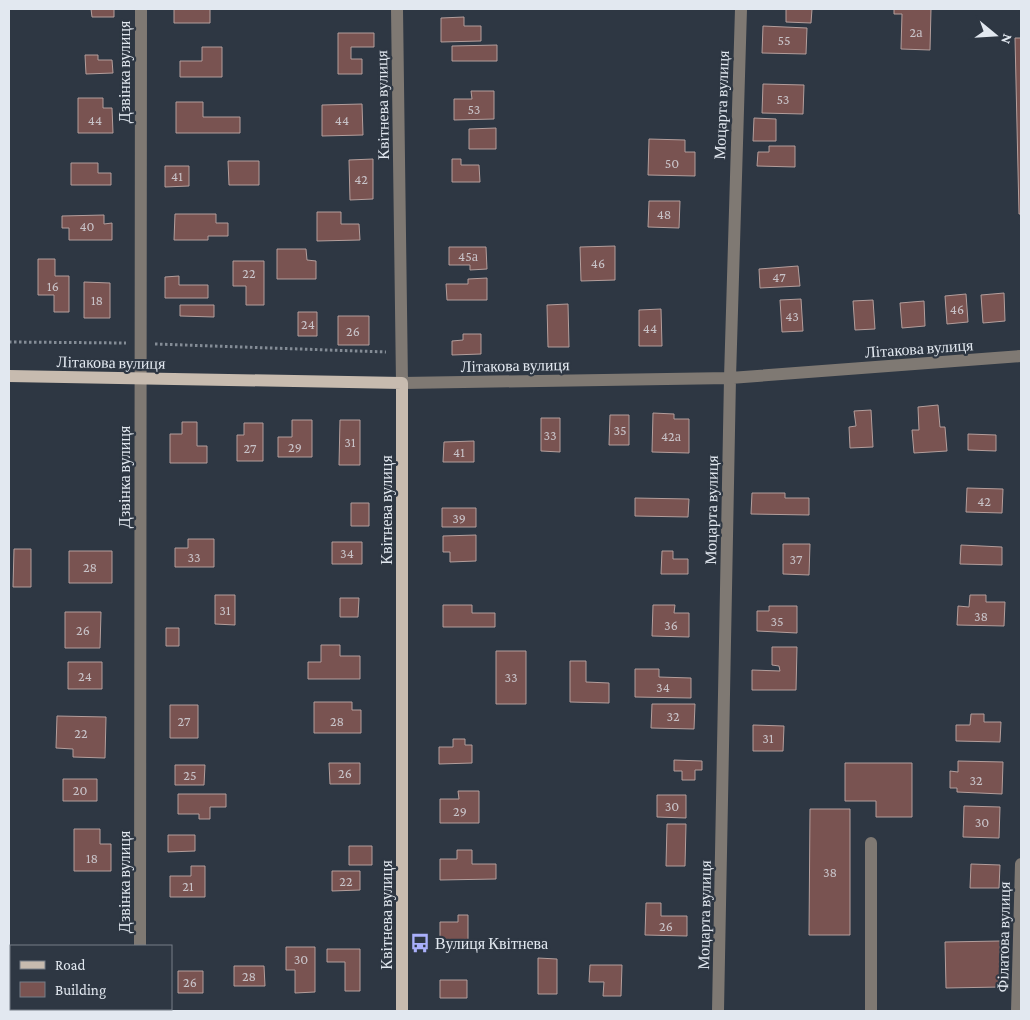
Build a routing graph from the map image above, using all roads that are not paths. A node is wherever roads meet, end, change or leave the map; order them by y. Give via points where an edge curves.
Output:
1 (141, 9) edge
2 (397, 9) edge
3 (740, 9) edge
4 (1021, 356) edge
5 (9, 376) edge
6 (730, 378) junction
7 (140, 379) junction
8 (402, 383) junction
9 (872, 843) dead end
10 (1021, 864) edge
11 (140, 945) edge
12 (402, 1011) edge
13 (718, 1011) edge
14 (871, 1011) edge
15 (1017, 1011) edge

1 - 7 street, Дзвінка вулиця
2 - 8 street, Квітнева вулиця
3 - 6 street, Моцарта вулиця
4 - 6 street, Літакова вулиця
5 - 7 main road, Літакова вулиця
6 - 8 street, Літакова вулиця
6 - 13 street, Моцарта вулиця
7 - 8 main road, Літакова вулиця
7 - 11 street, Дзвінка вулиця
8 - 12 main road, Квітнева вулиця
9 - 14 street
10 - 15 street, Філатова вулиця

